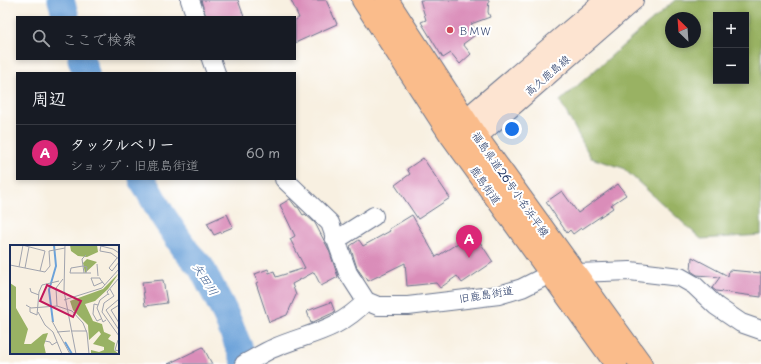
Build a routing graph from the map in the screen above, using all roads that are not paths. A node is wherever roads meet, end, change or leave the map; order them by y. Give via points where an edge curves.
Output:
1 (190, 0) edge
2 (363, 0) edge
3 (387, 0) edge
4 (607, 0) edge
5 (632, 0) edge
6 (196, 16) edge
7 (211, 60) edge
8 (216, 72) edge
9 (464, 135) junction
10 (285, 180) edge
11 (374, 216) dead end
12 (334, 237) junction
13 (575, 273) junction
14 (550, 274) junction
15 (366, 301) junction
16 (761, 330) edge
17 (244, 364) edge
18 (616, 364) edge
19 (641, 364) edge

1 - 6 street
2 - 9 main road, 鹿島街道
3 - 9 main road, 福島県道26号小名浜平線
4 - 9 main road, 高久鹿島線
5 - 9 main road, 高久鹿島線
7 - 8 street
9 - 13 main road, 福島県道26号小名浜平線
9 - 14 main road, 鹿島街道
10 - 12 street via 330,223
11 - 12 street via 344,235
12 - 15 street via 348,273
13 - 14 street, 旧鹿島街道
13 - 16 street, 旧鹿島街道 via 630,271 680,276 741,323
13 - 19 main road, 福島県道26号小名浜平線
14 - 15 street, 旧鹿島街道 via 522,288 499,295 408,306 378,306
14 - 18 main road, 鹿島街道
15 - 17 street via 340,323 273,348

